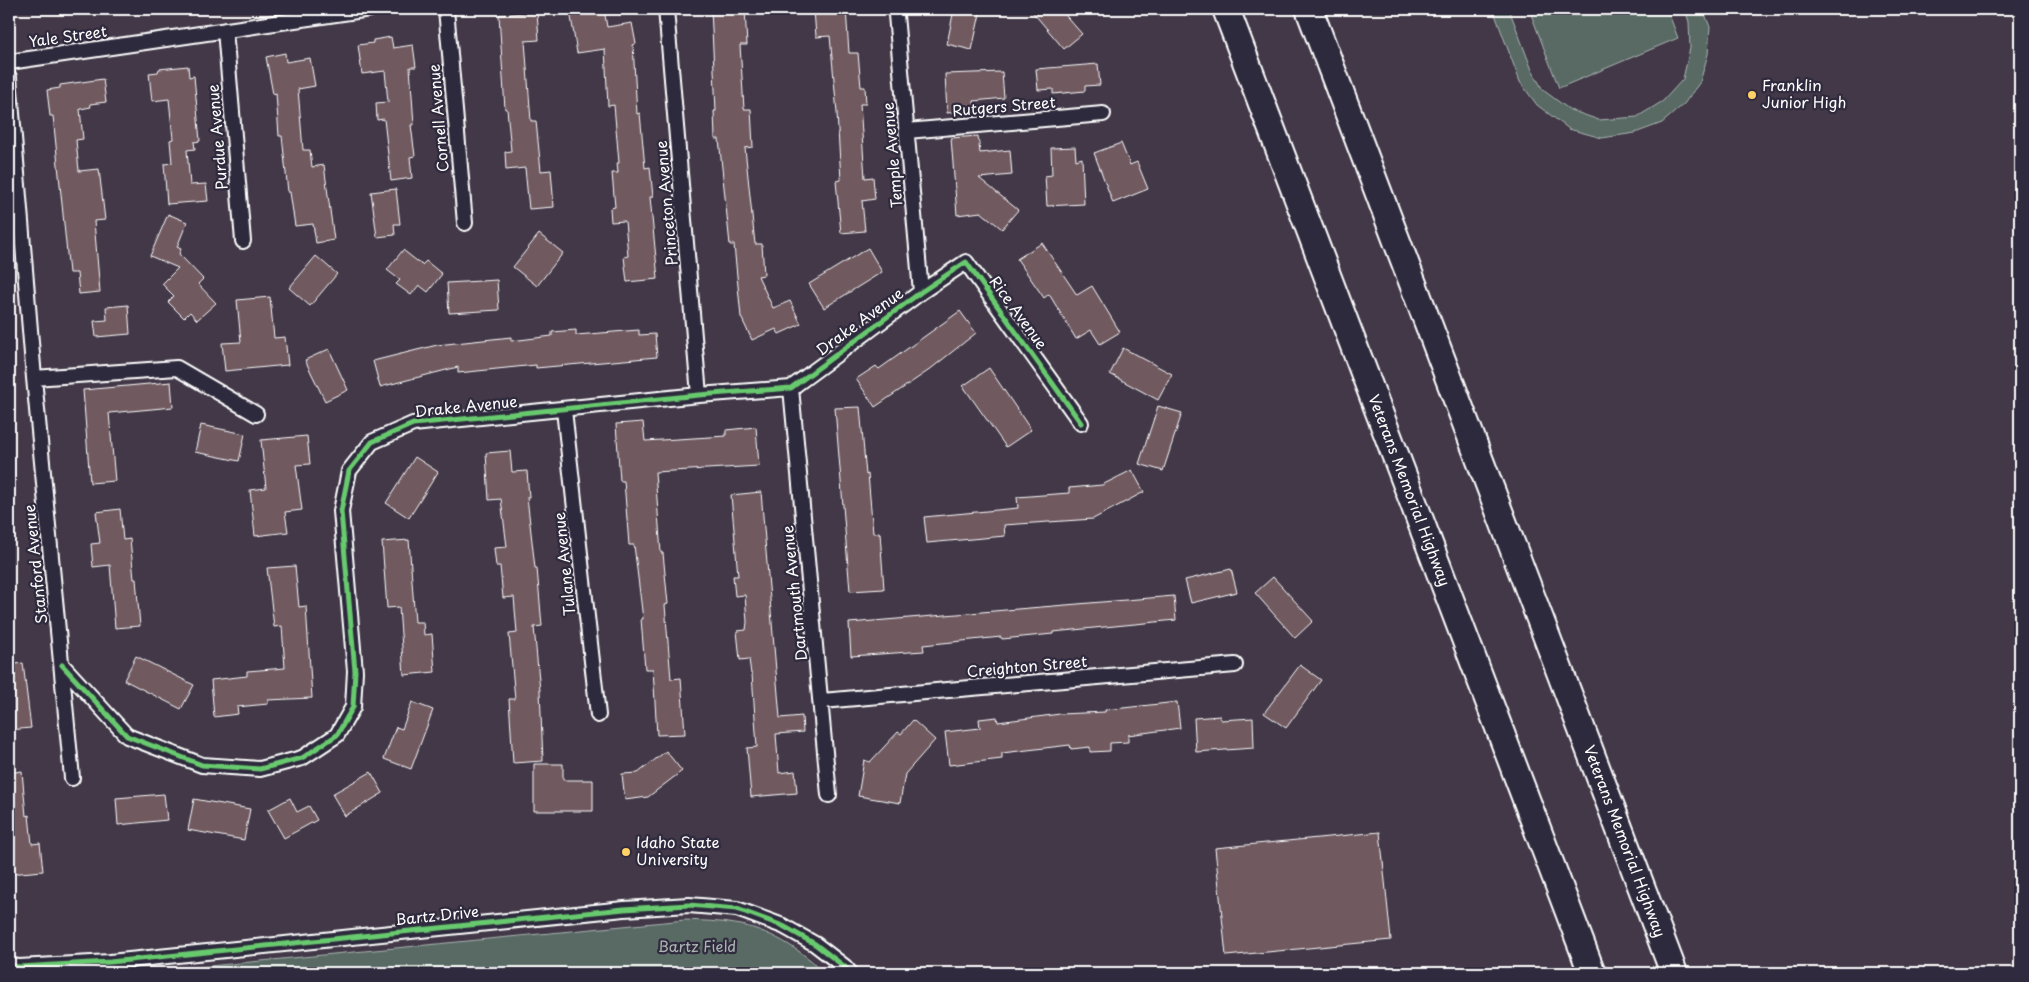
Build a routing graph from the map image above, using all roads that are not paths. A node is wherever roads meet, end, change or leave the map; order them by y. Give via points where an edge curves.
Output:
1 (370, 9) edge
2 (446, 9) edge
3 (666, 9) edge
4 (1226, 9) edge
5 (1309, 9) edge
6 (896, 15) dead end
7 (225, 30) junction
8 (9, 62) edge
9 (9, 77) edge
10 (1103, 114) dead end
11 (907, 131) junction
12 (466, 223) dead end
13 (243, 241) dead end
14 (921, 292) junction
15 (34, 378) junction
16 (791, 388) junction
17 (699, 395) junction
18 (564, 410) junction
19 (256, 414) dead end
20 (1081, 422) dead end
21 (62, 665) junction
22 (1235, 665) dead end
23 (822, 701) junction
24 (598, 715) dead end
25 (72, 778) dead end
26 (829, 795) dead end
27 (9, 965) edge
28 (850, 973) edge
29 (1592, 973) edge
30 (1674, 973) edge

1 - 7 street, Yale Street
2 - 12 street, Cornell Avenue
3 - 17 street, Princeton Avenue
4 - 29 highway, Veterans Memorial Highway
5 - 30 highway, Veterans Memorial Highway
6 - 11 street, Temple Avenue
7 - 8 street, Yale Street
7 - 13 street, Purdue Avenue
9 - 15 street, Stanford Avenue
10 - 11 street, Rutgers Street
11 - 14 street, Temple Avenue
14 - 16 street, Drake Avenue
14 - 20 street, Rice Avenue via 966,262
15 - 19 street via 177,368
15 - 21 street, Stanford Avenue
16 - 17 street, Drake Avenue
16 - 23 street, Dartmouth Avenue
17 - 18 street, Drake Avenue
18 - 21 street, Drake Avenue via 413,424 372,442 349,471 341,511 355,671 354,707 337,735 302,758 260,769 202,765 127,736
18 - 24 street, Tulane Avenue
21 - 25 street, Stanford Avenue
22 - 23 street, Creighton Street
23 - 26 street, Dartmouth Avenue
27 - 28 street, Bartz Drive via 110,962 624,908 689,905 737,909 783,926 815,944

